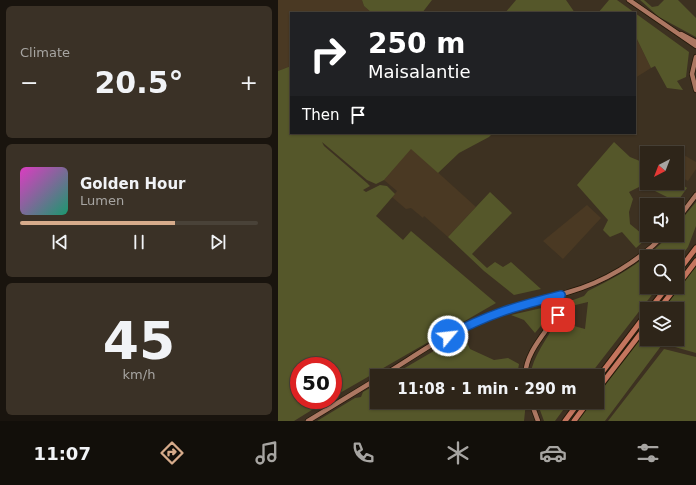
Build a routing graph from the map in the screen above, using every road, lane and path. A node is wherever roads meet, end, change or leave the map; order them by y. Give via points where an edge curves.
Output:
1 (631, 1) edge
2 (662, 24) junction
3 (696, 42) edge
4 (696, 46) edge
5 (696, 57) edge
6 (695, 65) edge
7 (696, 90) edge
8 (696, 195) edge
9 (684, 211) edge
10 (656, 242) edge
11 (696, 248) edge
12 (696, 261) edge
13 (684, 264) edge
14 (684, 276) edge
15 (561, 295) junction
16 (640, 322) edge
17 (640, 334) edge
18 (394, 369) edge
19 (526, 369) edge
20 (604, 369) edge
21 (604, 381) edge
22 (370, 383) edge
23 (534, 409) edge
24 (574, 409) edge
25 (583, 409) edge
26 (308, 421) edge
27 (538, 421) edge
28 (565, 421) edge
29 (574, 421) edge

1 - 2 main road
2 - 3 main road
2 - 4 main road
5 - 6 main road
6 - 7 main road via 692,78
8 - 9 main road
10 - 15 main road via 640,257 618,271 595,283
11 - 13 highway
12 - 14 highway
15 - 18 main road via 484,317
15 - 19 main road via 563,303 558,315 532,351
16 - 20 highway
17 - 21 highway
22 - 26 main road
23 - 27 main road
24 - 28 highway
25 - 29 highway

